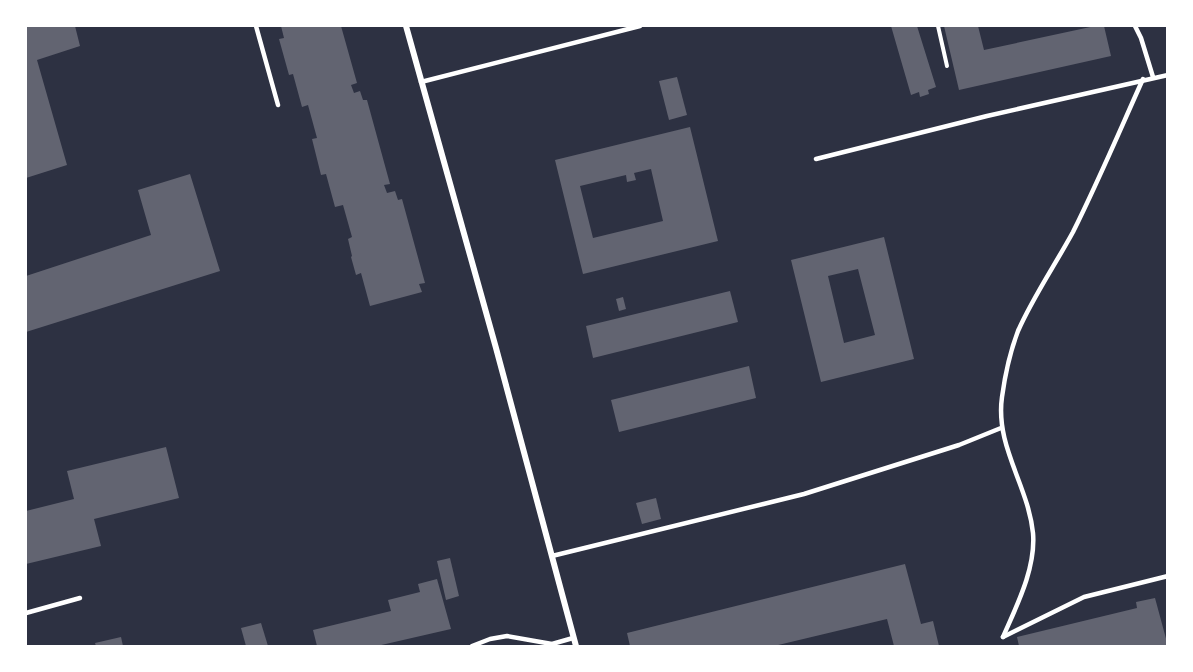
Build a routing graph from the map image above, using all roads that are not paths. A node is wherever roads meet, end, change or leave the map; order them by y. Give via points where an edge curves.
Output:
1 (256, 26) edge
2 (406, 26) edge
3 (640, 26) edge
4 (1135, 26) edge
5 (1167, 75) edge
6 (1153, 77) junction
7 (1143, 79) junction
8 (421, 82) junction
9 (278, 105) dead end
10 (816, 159) dead end
11 (1001, 428) junction
12 (552, 556) junction
13 (1167, 576) edge
14 (80, 598) dead end
15 (26, 613) edge
16 (573, 638) junction
17 (472, 646) edge
18 (576, 646) edge

1 - 9 lane
2 - 8 street
3 - 8 lane
4 - 6 lane
5 - 6 lane
6 - 7 lane
7 - 10 lane
7 - 11 lane via 1074,230 1019,329 1003,388
8 - 12 street
11 - 12 lane via 804,494
11 - 13 lane via 1033,532 1022,591 1003,637 1084,597
12 - 16 street
14 - 15 lane
16 - 17 lane via 552,644 507,636
16 - 18 street

